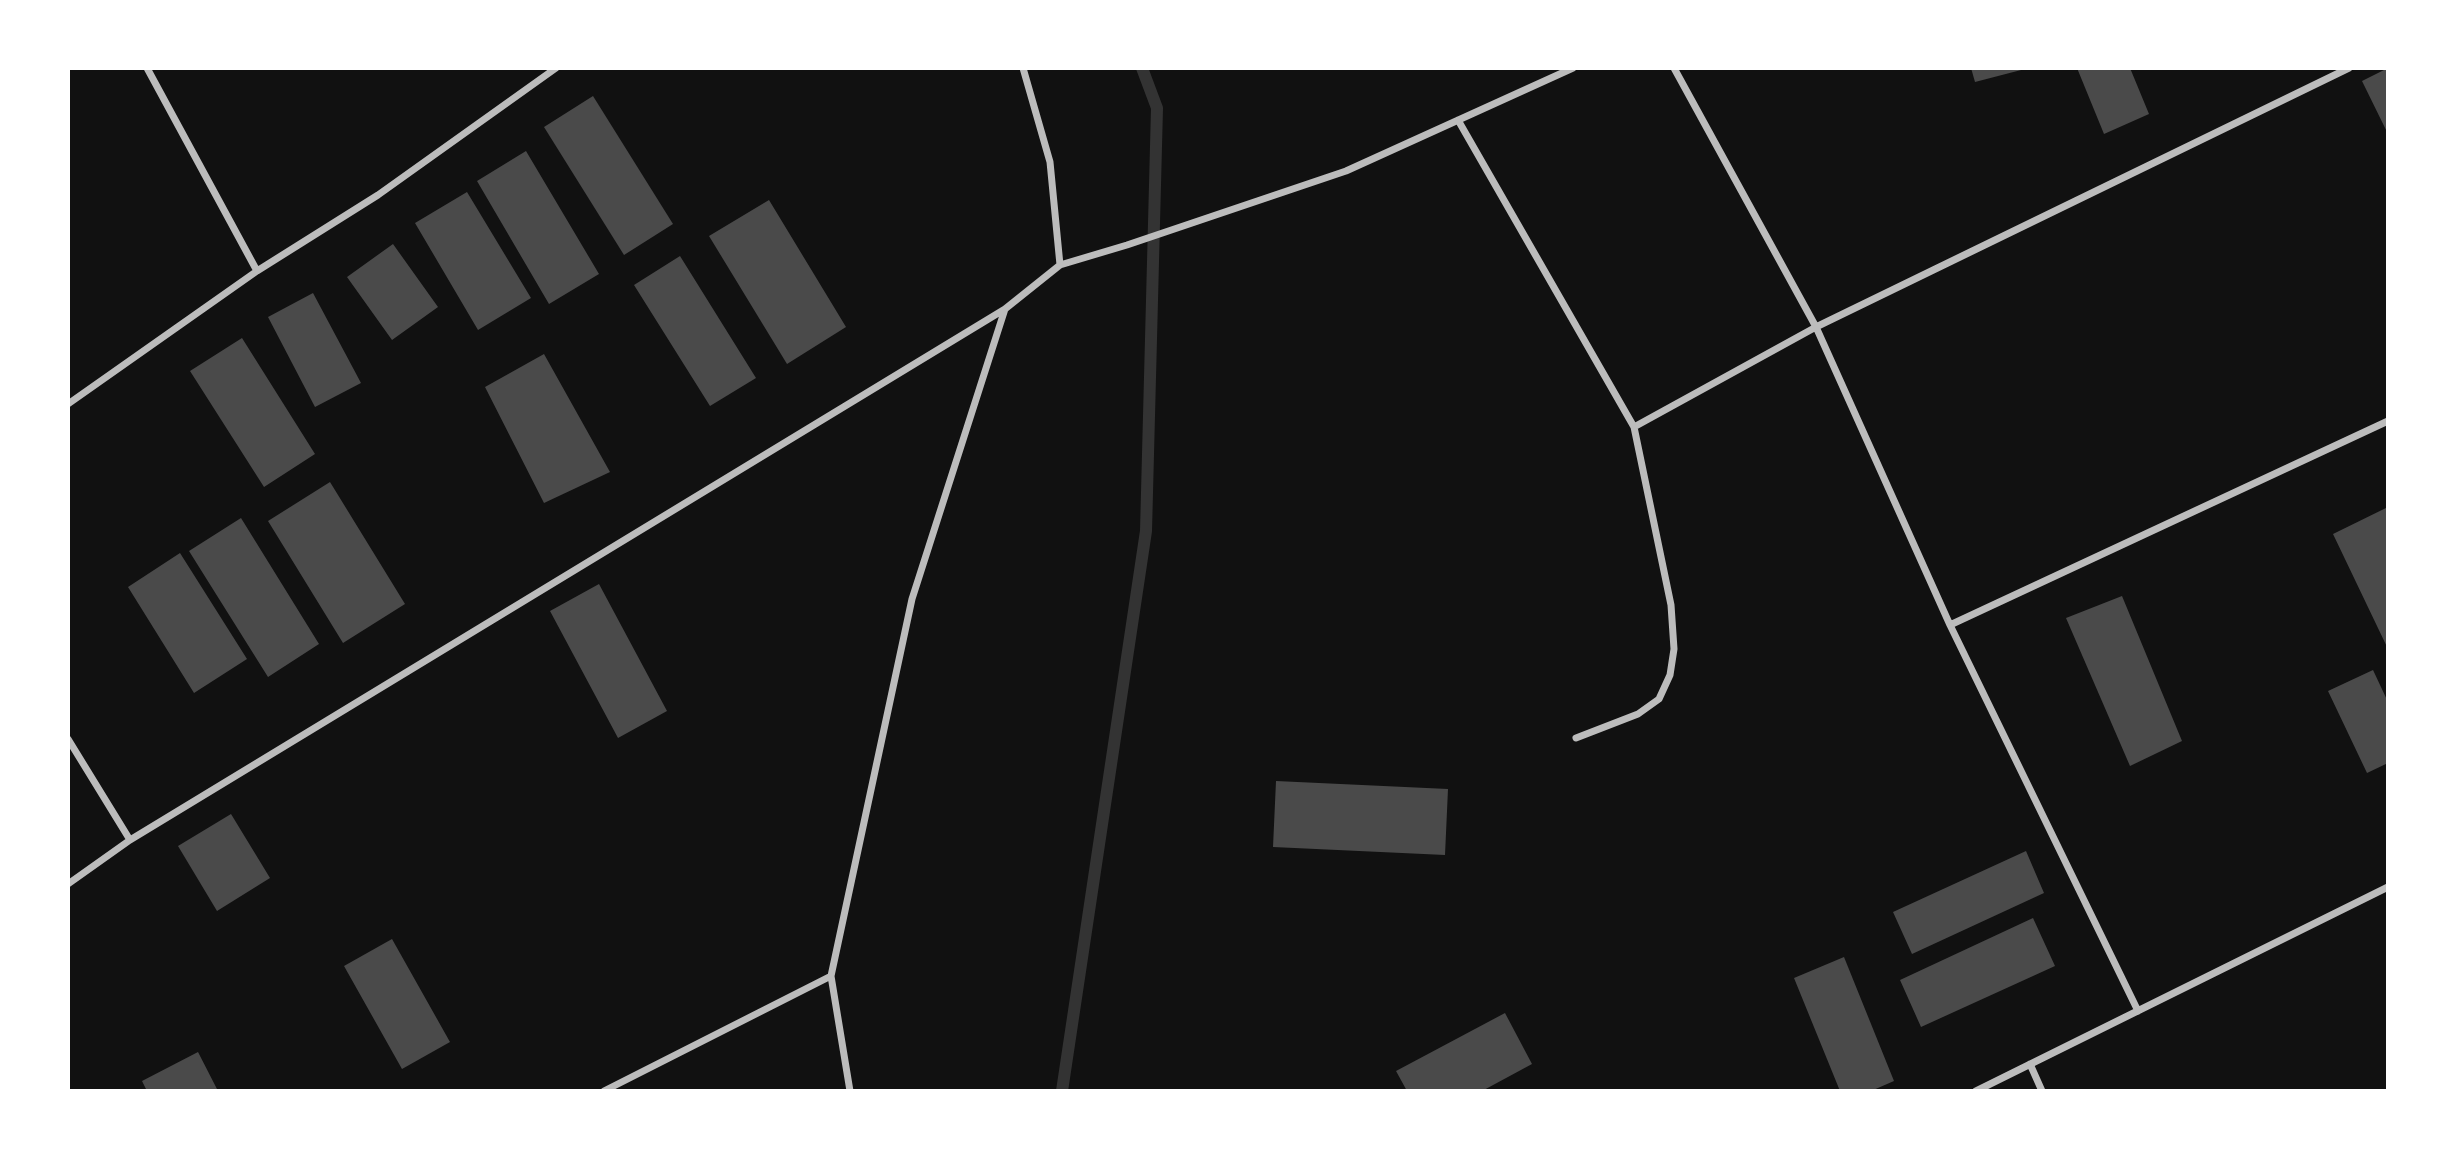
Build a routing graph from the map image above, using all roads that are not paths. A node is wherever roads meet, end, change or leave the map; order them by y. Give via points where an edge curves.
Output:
1 (147, 68) edge
2 (556, 68) edge
3 (1023, 68) edge
4 (1573, 68) edge
5 (1674, 68) edge
6 (2349, 68) edge
7 (1458, 120) junction
8 (1060, 265) junction
9 (257, 271) junction
10 (1006, 309) junction
11 (1816, 327) junction
12 (68, 404) edge
13 (2388, 421) edge
14 (1634, 427) junction
15 (1950, 625) junction
16 (1576, 738) dead end
17 (68, 739) edge
18 (130, 840) junction
19 (68, 884) edge
20 (2388, 887) edge
21 (831, 976) junction
22 (2138, 1011) junction
23 (2030, 1064) junction
24 (604, 1091) edge
25 (850, 1091) edge
26 (1976, 1091) edge
27 (2042, 1091) edge

1 - 9 street
2 - 9 street via 378,195
3 - 8 street via 1050,162
4 - 7 street
5 - 11 street
6 - 11 street
7 - 8 street via 1346,171
7 - 14 street
8 - 10 street
9 - 12 street
10 - 18 street
10 - 21 street via 912,599
11 - 14 street
11 - 15 street
13 - 15 street
14 - 16 street via 1671,605 1674,649 1670,675 1660,699 1638,714
15 - 22 street
17 - 18 street
18 - 19 street
20 - 22 street
21 - 24 street
21 - 25 street
22 - 23 street
23 - 26 street
23 - 27 street

